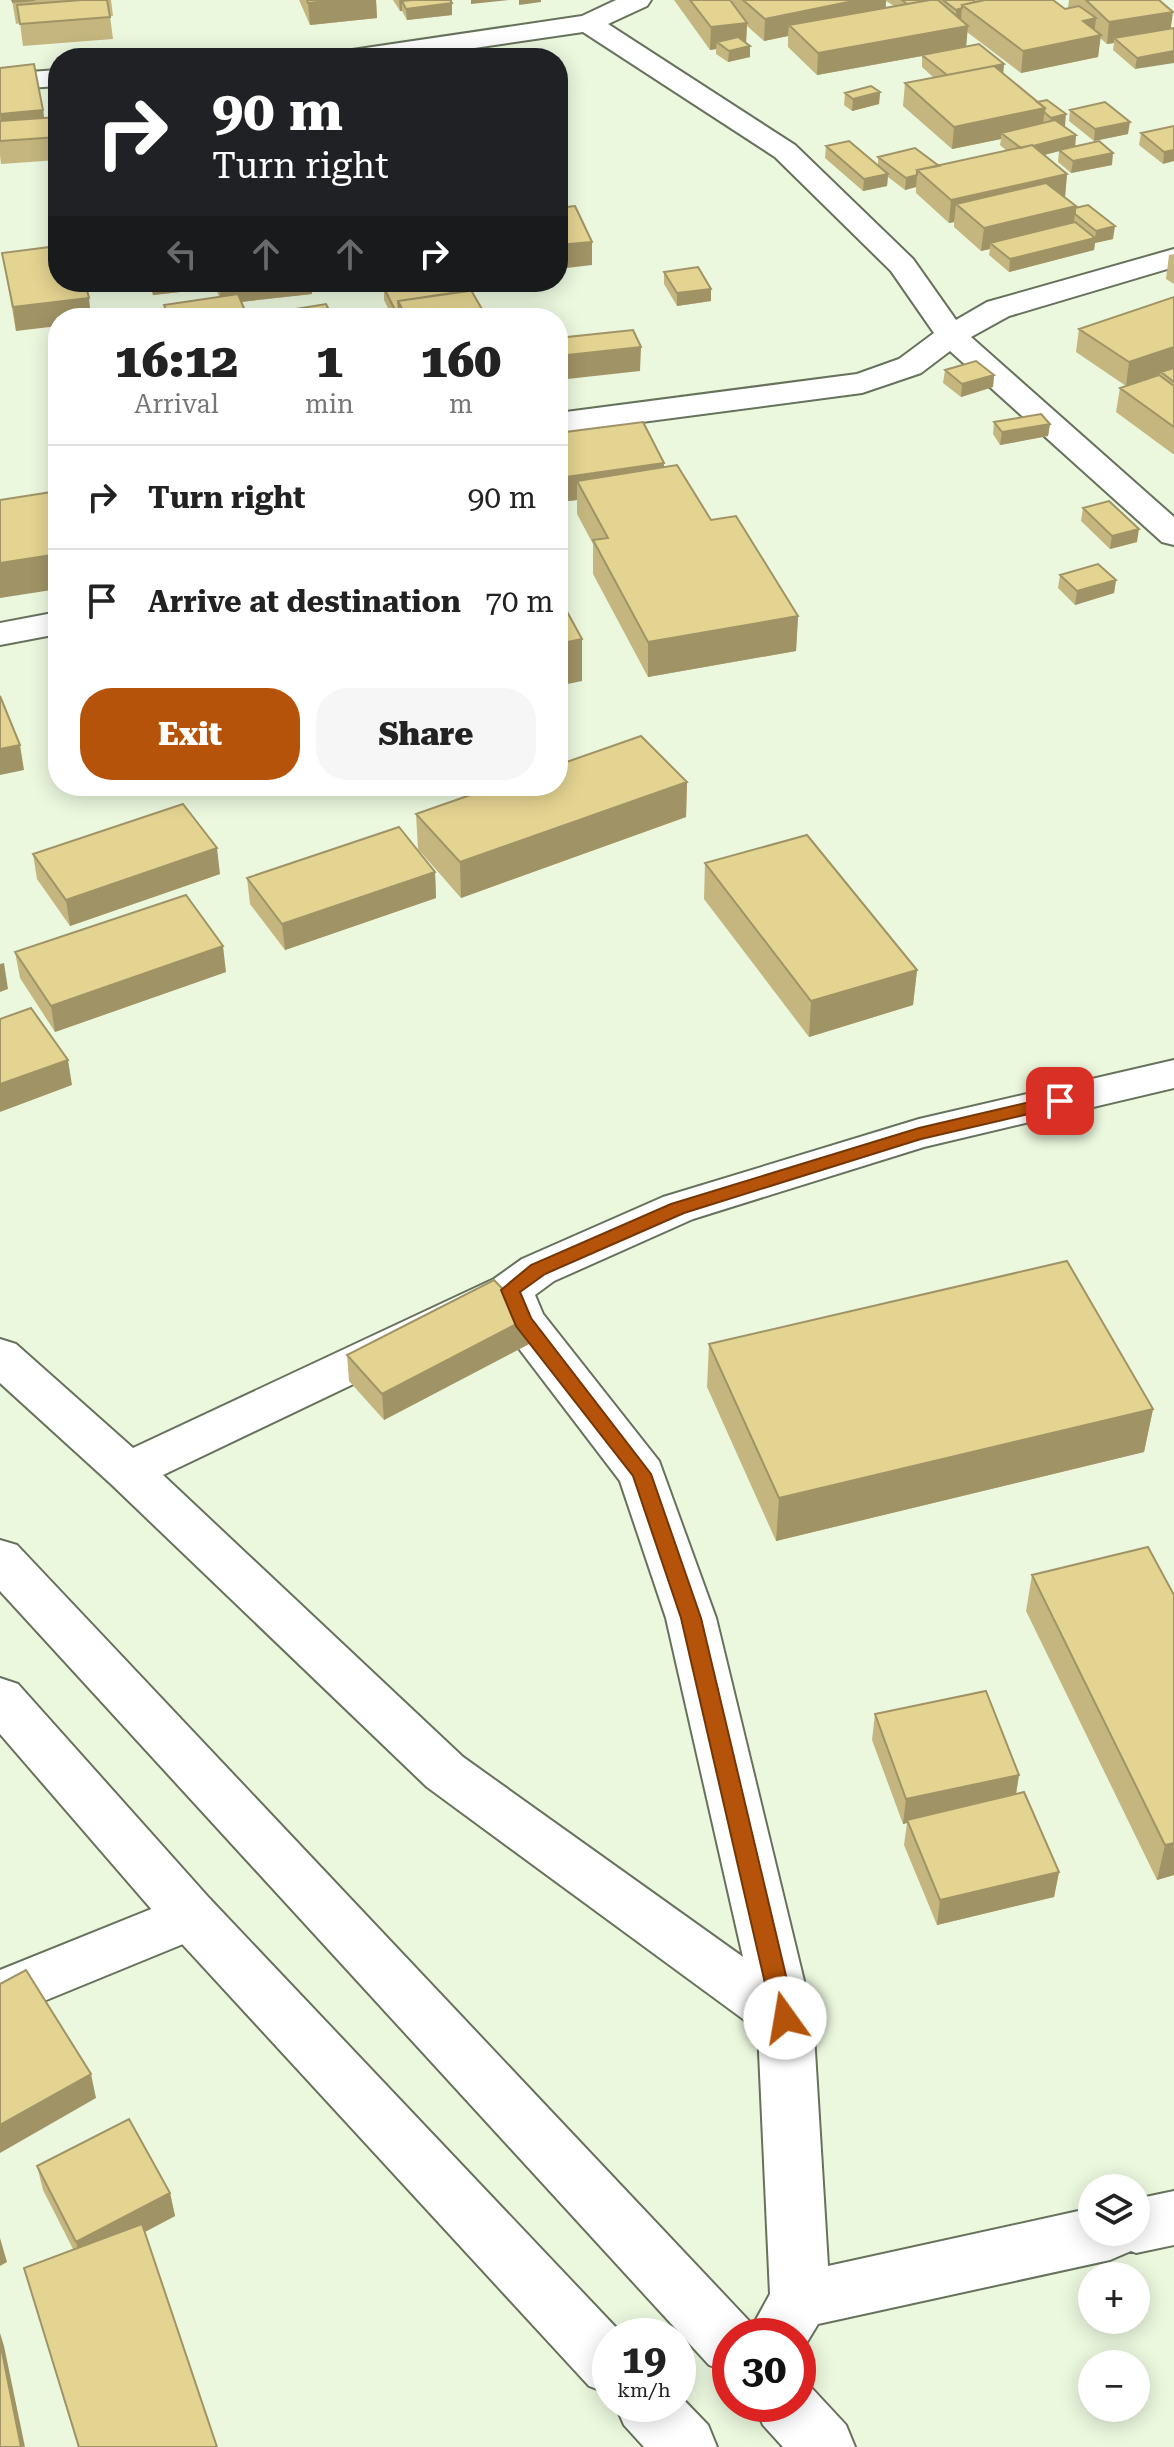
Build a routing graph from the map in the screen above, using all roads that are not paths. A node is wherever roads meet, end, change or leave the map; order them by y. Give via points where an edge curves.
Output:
1 (638, 0) edge
2 (588, 23) junction
3 (419, 48) edge
4 (48, 79) edge
5 (0, 82) edge
6 (1174, 258) edge
7 (951, 335) junction
8 (568, 422) edge
9 (1174, 535) edge
10 (48, 625) edge
11 (0, 634) edge
12 (1174, 1074) edge
13 (510, 1290) junction
14 (0, 1356) edge
15 (128, 1471) junction
16 (0, 1559) edge
17 (0, 1699) edge
18 (191, 1916) junction
19 (0, 1995) edge
20 (785, 2018) junction
21 (1174, 2218) edge
22 (1150, 2223) edge
23 (1078, 2241) edge
24 (788, 2318) edge
25 (712, 2325) edge
26 (592, 2346) edge
27 (801, 2422) edge
28 (824, 2447) edge

1 - 2 street
2 - 3 street
2 - 7 street via 785,151 902,265
4 - 5 street
6 - 7 street via 998,309
7 - 8 street via 910,366 862,383
7 - 9 street
10 - 11 street
12 - 13 street via 919,1134 678,1208 538,1270
13 - 15 street
13 - 20 street via 523,1321 642,1474 691,1618
14 - 15 street
15 - 20 street via 445,1772
16 - 25 street
17 - 18 street
18 - 19 street
18 - 26 street
20 - 24 street
21 - 22 street
23 - 24 street
27 - 28 street

